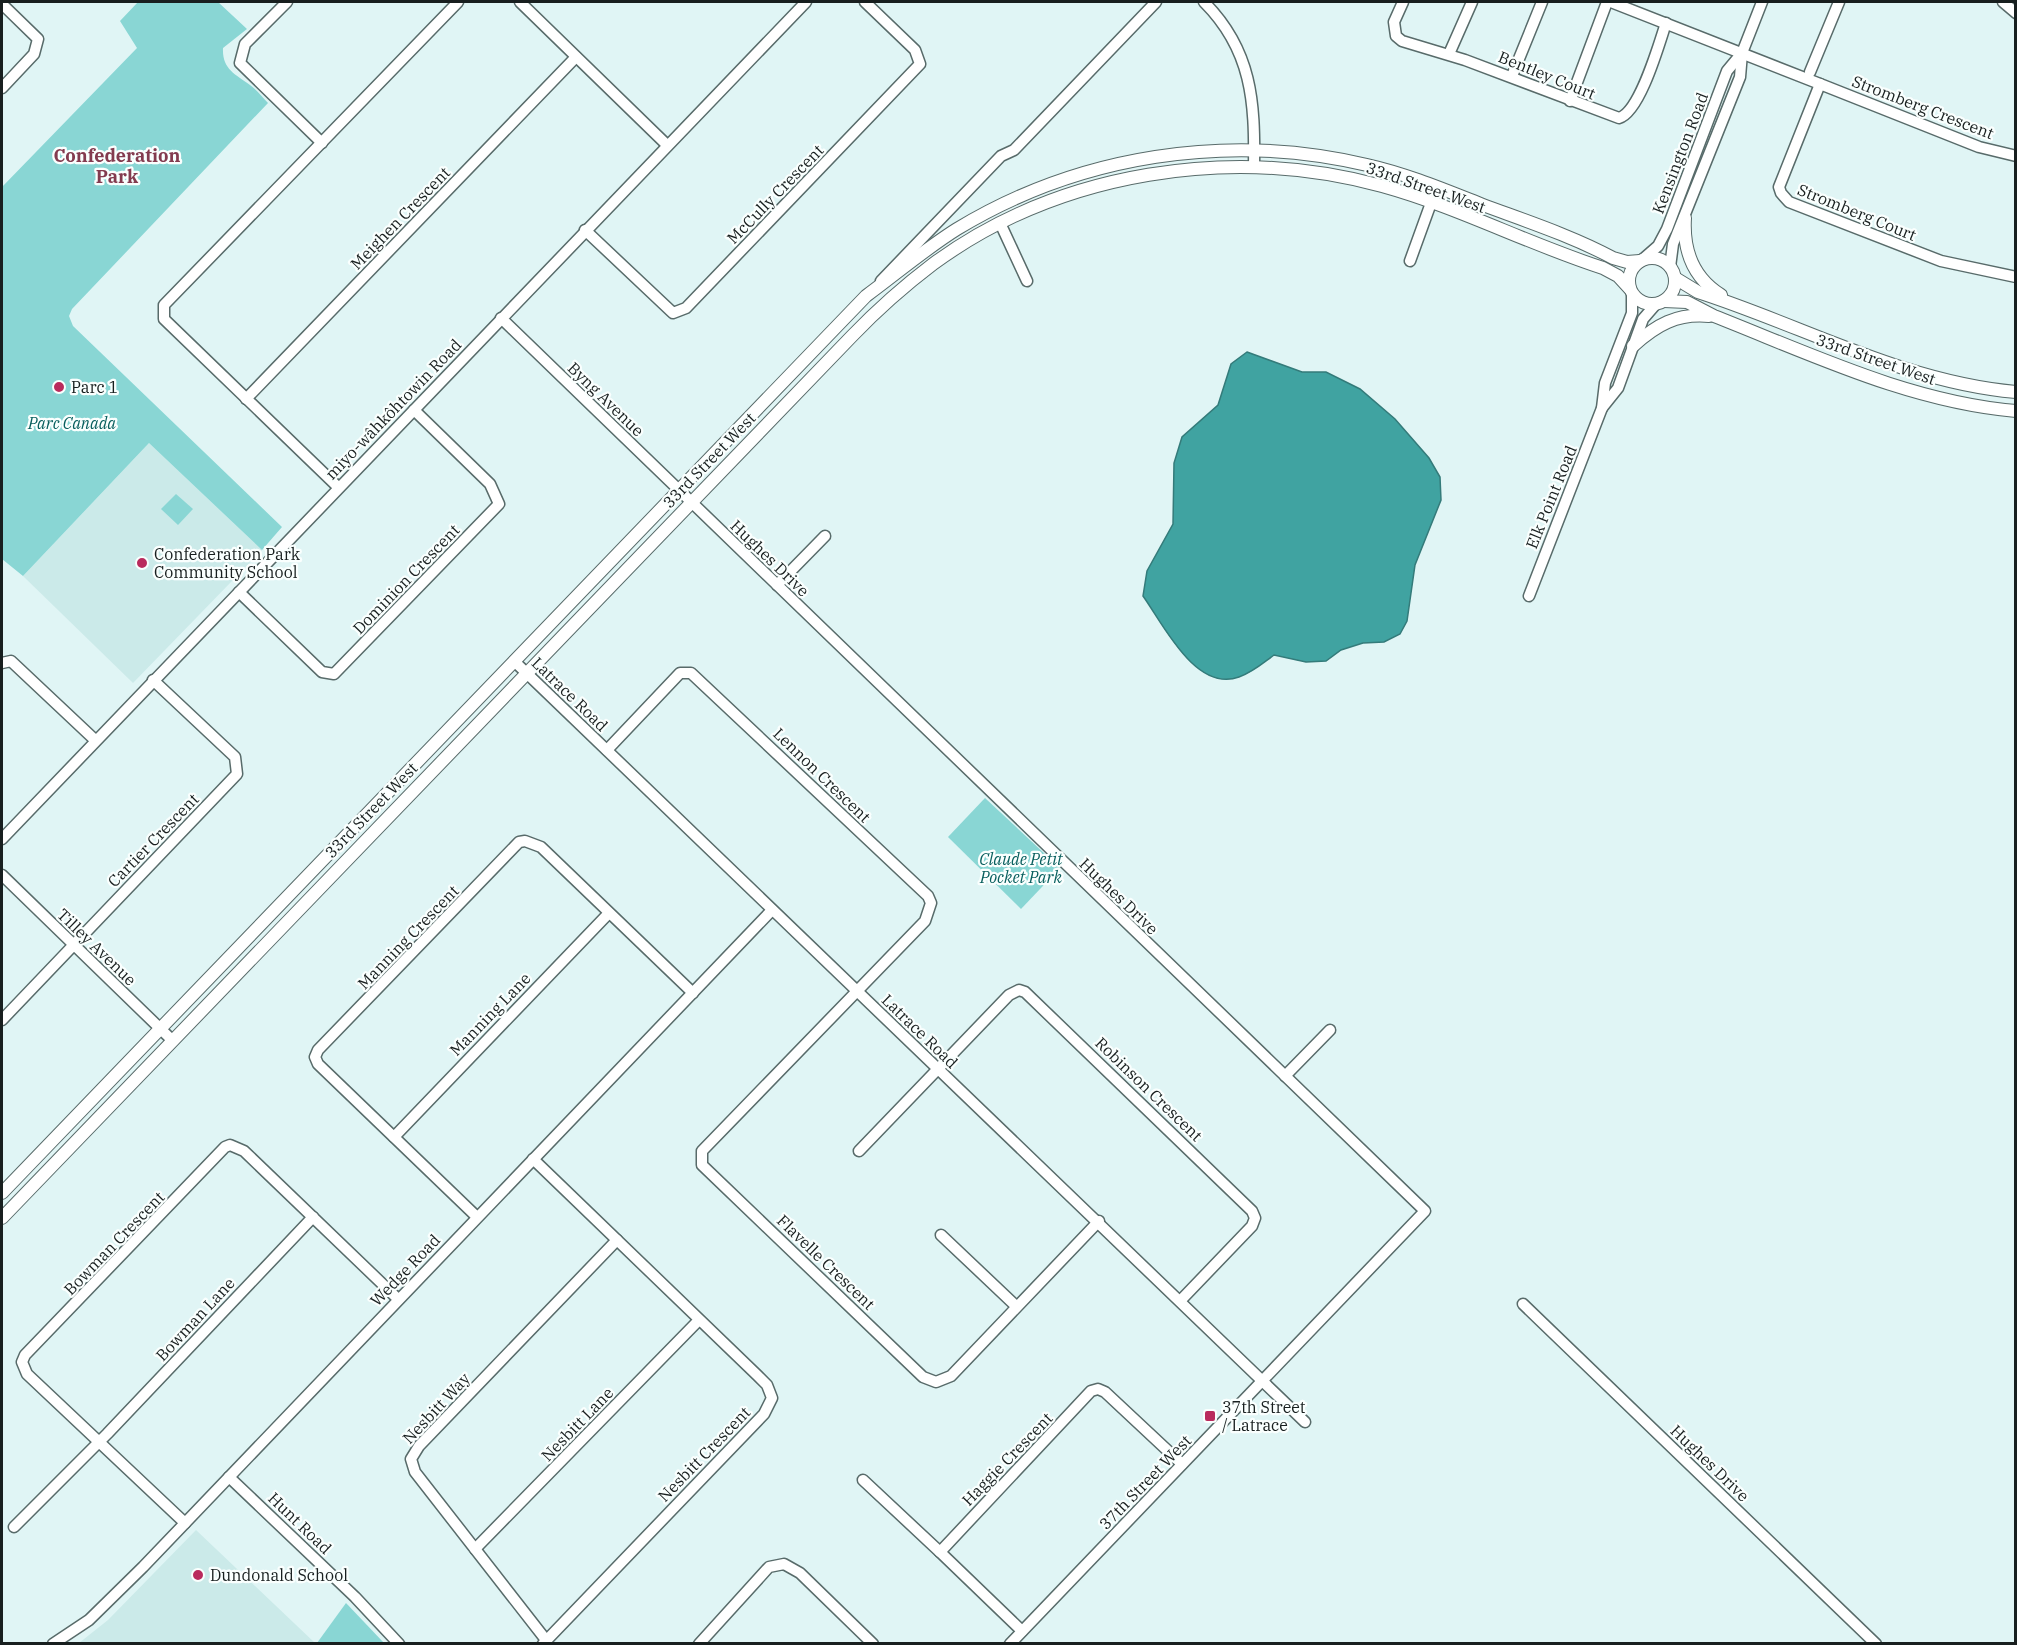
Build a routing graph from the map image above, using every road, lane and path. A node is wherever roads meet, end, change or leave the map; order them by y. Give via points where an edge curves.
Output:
1 (286, 2) edge
2 (458, 2) edge
3 (520, 2) edge
4 (806, 2) edge
5 (865, 2) edge
6 (1156, 2) edge
7 (1204, 2) edge
8 (1403, 2) edge
9 (1472, 2) edge
10 (1542, 2) edge
11 (1609, 2) edge
12 (1762, 2) edge
13 (1839, 2) edge
14 (2003, 2) edge
15 (2, 4) edge
16 (2016, 13) edge
17 (1666, 23) junction
18 (1742, 53) junction
19 (1449, 54) junction
20 (576, 57) junction
21 (1810, 72) dead end
22 (1512, 76) junction
23 (1820, 84) junction
24 (2, 88) edge
25 (1570, 101) junction
26 (321, 143) junction
27 (667, 145) junction
28 (1254, 151) junction
29 (2016, 156) edge
30 (1254, 166) junction
31 (1431, 203) junction
32 (1685, 218) junction
33 (1001, 225) junction
34 (585, 230) junction
35 (1641, 260) junction
36 (1410, 261) dead end
37 (1673, 272) junction
38 (2016, 277) edge
39 (1027, 281) dead end
40 (1631, 291) junction
41 (866, 296) junction
42 (1660, 303) junction
43 (1735, 303) junction
44 (1714, 316) junction
45 (501, 318) junction
46 (1633, 346) junction
47 (2016, 393) edge
48 (246, 399) junction
49 (1602, 408) junction
50 (414, 410) junction
51 (2016, 411) edge
52 (338, 487) junction
53 (680, 492) junction
54 (690, 502) junction
55 (825, 536) dead end
56 (777, 585) junction
57 (239, 592) junction
58 (1529, 596) dead end
59 (514, 661) junction
60 (2, 663) edge
61 (526, 673) junction
62 (153, 680) junction
63 (95, 740) junction
64 (607, 750) junction
65 (2, 838) edge
66 (2, 875) edge
67 (772, 910) junction
68 (609, 913) junction
69 (74, 944) junction
70 (858, 991) junction
71 (693, 993) junction
72 (2, 1020) edge
73 (160, 1028) junction
74 (1330, 1030) dead end
75 (172, 1040) junction
76 (938, 1069) junction
77 (1285, 1076) junction
78 (394, 1137) junction
79 (859, 1151) dead end
80 (533, 1159) junction
81 (2, 1193) edge
82 (1425, 1211) joint
83 (313, 1217) junction
84 (477, 1217) junction
85 (2, 1218) edge
86 (1098, 1221) junction
87 (941, 1235) dead end
88 (617, 1240) junction
89 (398, 1299) junction
90 (1181, 1300) junction
91 (1523, 1304) dead end
92 (1016, 1306) junction
93 (699, 1320) junction
94 (1263, 1380) junction
95 (1305, 1422) dead end
96 (99, 1442) junction
97 (1182, 1464) junction
98 (229, 1477) junction
99 (863, 1480) dead end
100 (184, 1523) junction
101 (14, 1527) dead end
102 (475, 1549) junction
103 (940, 1552) junction
104 (1022, 1631) junction
105 (544, 1642) edge
106 (703, 1642) edge
107 (53, 1644) edge
108 (399, 1644) edge
109 (873, 1644) edge
110 (1010, 1644) edge
111 (1876, 1644) edge

1 - 26 street via 245,44 240,63
2 - 26 street
3 - 20 street
4 - 27 street, miyo-wâhkôhtowin Road
5 - 34 street, McCully Crescent via 915,50 920,64 686,308 673,313
6 - 41 street, 33rd Street West
7 - 28 street via 1230,35 1242,59 1251,86
8 - 19 street, Bentley Court via 1394,22 1396,36
9 - 19 street
10 - 22 street
11 - 17 street
11 - 25 street
12 - 18 street, Kensington Road
13 - 21 street
14 - 16 street
15 - 24 street via 38,39 34,54
17 - 18 street
17 - 25 street, Bentley Court via 1635,104 1625,116 1611,117
18 - 23 street
18 - 32 street, Kensington Road via 1740,77
18 - 35 street, Kensington Road via 1726,71 1667,229 1658,246
19 - 22 street, Bentley Court
20 - 27 street
20 - 48 street, Meighen Crescent
22 - 25 street, Bentley Court
23 - 29 street, Stromberg Crescent via 1979,147
23 - 38 street, Stromberg Court via 1779,187 1784,198 1941,261
26 - 48 street via 164,305 164,319
27 - 34 street, miyo-wâhkôhtowin Road
28 - 30 street
28 - 35 main road, 33rd Street West via 1312,154 1397,173 1612,258
28 - 41 main road, 33rd Street West via 1170,154 1104,166 1065,178 1023,194 956,230
30 - 31 main road, 33rd Street West via 1357,180
30 - 33 main road, 33rd Street West via 1201,167 1123,180 1057,199
31 - 36 street
31 - 40 main road, 33rd Street West via 1603,268 1614,273
32 - 37 street, Kensington Road via 1673,244
32 - 43 main road via 1683,240 1696,273
33 - 39 street
33 - 54 main road, 33rd Street West via 934,264 885,304
34 - 45 street, miyo-wâhkôhtowin Road
35 - 37 main road, 33rd Street West via 1654,258
35 - 40 main road via 1631,270
37 - 42 main road via 1673,291
37 - 43 main road, 33rd Street West via 1691,289
40 - 42 main road, 33rd Street West via 1643,303
40 - 49 street, Elk Point Road via 1632,313 1605,383
41 - 53 main road, 33rd Street West
42 - 44 main road, 33rd Street West via 1686,302
42 - 46 street, Elk Point Road via 1643,320
43 - 47 main road, 33rd Street West via 1914,373
44 - 46 main road via 1678,316 1653,328
44 - 51 main road, 33rd Street West via 1910,390 1968,405
45 - 50 street, miyo-wâhkôhtowin Road
45 - 53 street, Byng Avenue
46 - 49 street, Elk Point Road via 1618,388
48 - 52 street
49 - 58 street, Elk Point Road
50 - 52 street, miyo-wâhkôhtowin Road
50 - 57 street, Dominion Crescent via 490,484 499,504 334,674 322,672
52 - 57 street, miyo-wâhkôhtowin Road
53 - 54 street, Byng Avenue
53 - 59 main road, 33rd Street West
54 - 56 street, Hughes Drive
54 - 61 main road, 33rd Street West
55 - 56 street
56 - 77 street, Hughes Drive
57 - 62 street, miyo-wâhkôhtowin Road
59 - 61 street, Latrace Road
59 - 73 main road, 33rd Street West
60 - 63 street via 11,661
61 - 64 street, Latrace Road
61 - 75 main road, 33rd Street West
62 - 63 street, miyo-wâhkôhtowin Road
62 - 69 street, Cartier Crescent via 235,757 237,774
63 - 65 street, miyo-wâhkôhtowin Road
64 - 67 street, Latrace Road
64 - 70 street, Lennon Crescent via 680,673 692,673 928,896 931,909 925,921
66 - 69 street, Tilley Avenue
67 - 70 street, Latrace Road
67 - 71 street, Wedge Road
68 - 71 street, Manning Crescent
68 - 78 street, Manning Lane
68 - 78 street, Manning Crescent via 541,847 519,842 318,1050 318,1064
69 - 72 street, Cartier Crescent
69 - 73 street, Tilley Avenue
70 - 76 street, Latrace Road
70 - 92 street, Flavelle Crescent via 702,1151 702,1165 929,1382 951,1376
71 - 80 street, Wedge Road
73 - 75 street, Tilley Avenue
73 - 81 main road, 33rd Street West
74 - 77 street
75 - 85 main road, 33rd Street West
76 - 79 street, Robinson Crescent
76 - 86 street, Latrace Road
76 - 90 street, Robinson Crescent via 1014,992 1025,992 1038,1003 1252,1211 1252,1226
77 - 82 street, Hughes Drive
78 - 84 street, Manning Crescent
80 - 84 street, Wedge Road
80 - 88 street, Nesbitt Crescent
82 - 94 street, 37th Street West
83 - 89 street, Bowman Crescent
83 - 96 street, Bowman Lane
83 - 96 street, Bowman Crescent via 244,1151 230,1144 25,1356 22,1362 27,1374
84 - 89 street, Wedge Road
86 - 90 street, Latrace Road
86 - 92 street, Flavelle Crescent
87 - 92 street
88 - 93 street, Nesbitt Crescent
88 - 102 street, Nesbitt Way via 414,1452 411,1459 415,1472
89 - 98 street, Wedge Road
90 - 94 street, Latrace Road
91 - 111 street, Hughes Drive
93 - 102 street, Nesbitt Lane
93 - 105 street, Nesbitt Crescent via 767,1385 772,1398 770,1405
94 - 95 street, Latrace Road
94 - 97 street, 37th Street West
96 - 100 street, Bowman Crescent
96 - 101 street, Bowman Lane
97 - 103 street, Haggie Crescent via 1105,1392 1091,1391
97 - 104 street, 37th Street West
98 - 100 street, Wedge Road
98 - 108 street, Hunt Road via 355,1596
99 - 103 street
100 - 107 street, Wedge Road via 99,1611
102 - 105 street, Nesbitt Way
103 - 104 street
104 - 110 street, 37th Street West
106 - 109 street via 769,1567 784,1564 800,1574

